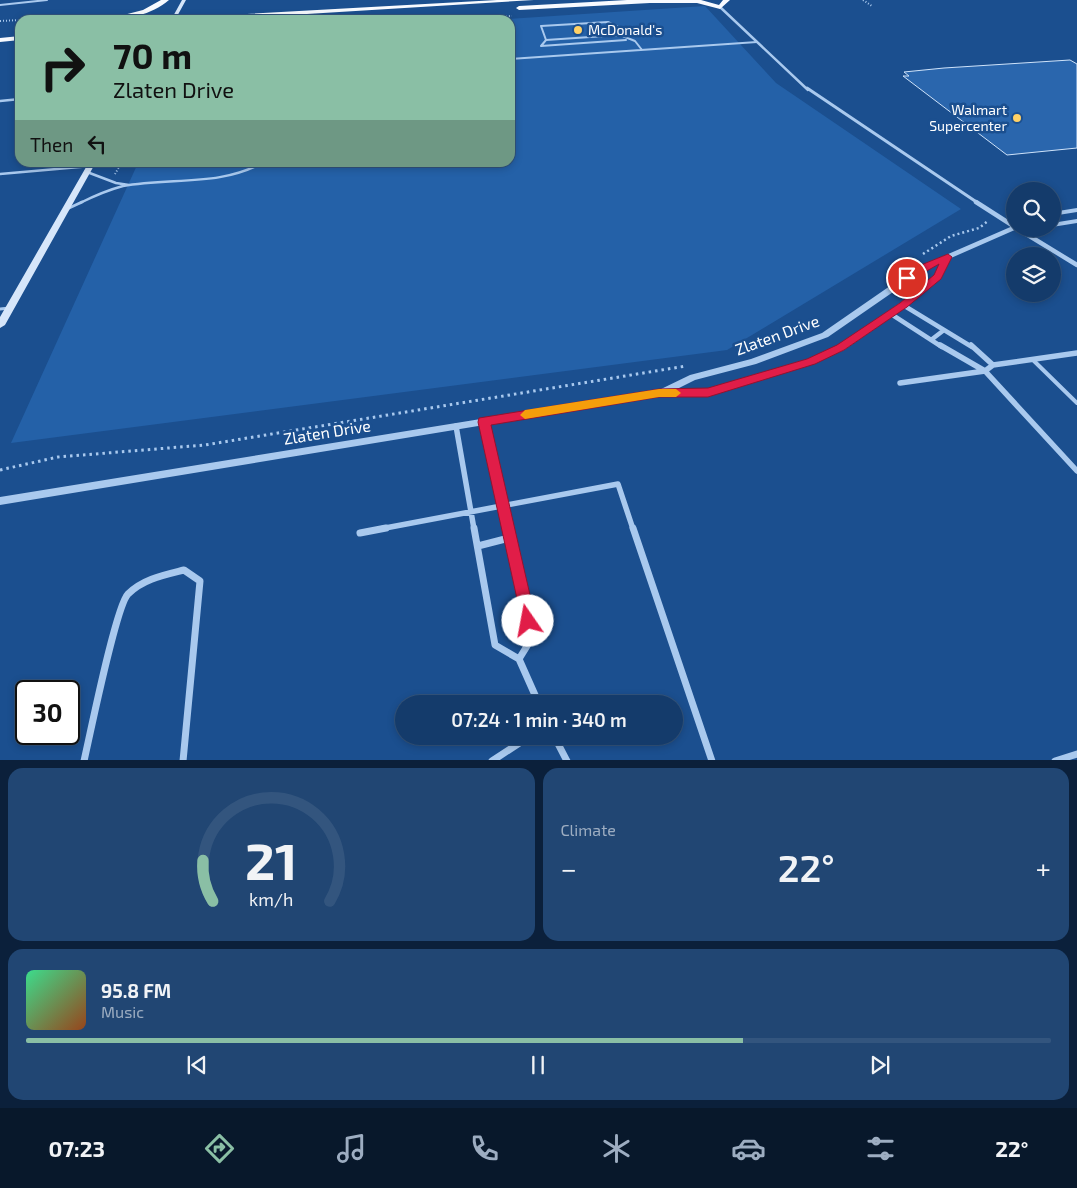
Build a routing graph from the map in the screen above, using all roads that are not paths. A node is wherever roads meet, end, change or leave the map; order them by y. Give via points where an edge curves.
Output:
1 (47, 0) edge
2 (166, 0) edge
3 (184, 0) edge
4 (531, 0) edge
5 (661, 0) edge
6 (727, 0) edge
7 (709, 1) edge
8 (619, 2) junction
9 (0, 5) edge
10 (720, 7) junction
11 (131, 15) edge
12 (176, 15) edge
13 (263, 15) edge
14 (399, 15) edge
15 (620, 35) junction
16 (15, 38) edge
17 (0, 40) edge
18 (546, 40) junction
19 (627, 40) junction
20 (757, 42) junction
21 (541, 46) junction
22 (642, 50) junction
23 (544, 57) junction
24 (515, 59) edge
25 (15, 99) edge
26 (0, 101) edge
27 (90, 167) edge
28 (255, 167) edge
29 (0, 174) edge
30 (131, 185) junction
31 (66, 209) junction
32 (1077, 210) edge
33 (1061, 213) edge
34 (1006, 221) edge
35 (1077, 221) edge
36 (1061, 224) edge
37 (1006, 232) edge
38 (1030, 237) edge
39 (948, 257) junction
40 (1077, 264) edge
41 (904, 305) junction
42 (10, 308) junction
43 (0, 309) edge
44 (891, 314) junction
45 (0, 325) edge
46 (944, 330) junction
47 (931, 340) junction
48 (1077, 353) edge
49 (1034, 360) junction
50 (992, 365) junction
51 (985, 371) junction
52 (900, 383) dead end
53 (659, 393) junction
54 (1077, 403) edge
55 (484, 422) junction
56 (456, 426) junction
57 (1077, 471) edge
58 (0, 501) edge
59 (502, 507) junction
60 (473, 512) junction
61 (360, 533) dead end
62 (509, 538) junction
63 (478, 546) junction
64 (519, 659) junction
65 (535, 695) edge
66 (516, 745) edge
67 (559, 745) edge
68 (1077, 754) edge
69 (84, 760) edge
70 (183, 760) edge
71 (492, 760) edge
72 (567, 760) edge
73 (712, 760) edge
74 (1055, 760) edge

1 - 9 lane
2 - 11 highway via 145,12
3 - 12 main road
4 - 13 highway
5 - 8 highway
6 - 10 highway
7 - 8 highway
7 - 10 highway
8 - 14 highway
10 - 20 street
15 - 18 lane
15 - 18 lane via 618,27 608,22 549,25 540,27
15 - 19 lane
16 - 17 highway
18 - 21 lane
19 - 21 lane
19 - 22 lane via 635,41
20 - 22 lane
20 - 34 street via 814,96
21 - 23 lane
22 - 23 lane
23 - 24 lane
25 - 26 lane
27 - 29 lane
27 - 30 lane via 116,183
27 - 31 main road
28 - 30 lane via 228,176
30 - 31 lane via 101,192
31 - 42 main road
32 - 33 street
35 - 36 street
37 - 39 street, Zlaten Drive
38 - 40 street
39 - 41 street, Zlaten Drive via 938,276
39 - 53 street, Zlaten Drive via 919,270 825,335 753,362 693,377
41 - 44 street, Zlaten Drive
41 - 46 street
42 - 43 lane
42 - 45 main road
44 - 47 street
44 - 53 street, Zlaten Drive via 841,348 811,362 708,393
46 - 47 street
46 - 50 street via 969,344
47 - 51 street
48 - 49 street
49 - 50 street
49 - 54 lane
50 - 51 street
51 - 52 street
51 - 57 street
53 - 55 street, Zlaten Drive
55 - 56 street, Zlaten Drive
55 - 59 street
56 - 58 street, Zlaten Drive
56 - 60 street
59 - 60 street
59 - 62 street
59 - 73 street via 618,484
60 - 61 street
60 - 63 street
62 - 63 street
62 - 64 street via 532,638
63 - 64 street via 495,645
64 - 65 street
66 - 71 street
67 - 72 street
68 - 74 street
69 - 70 street via 127,595 149,579 184,570 200,582

